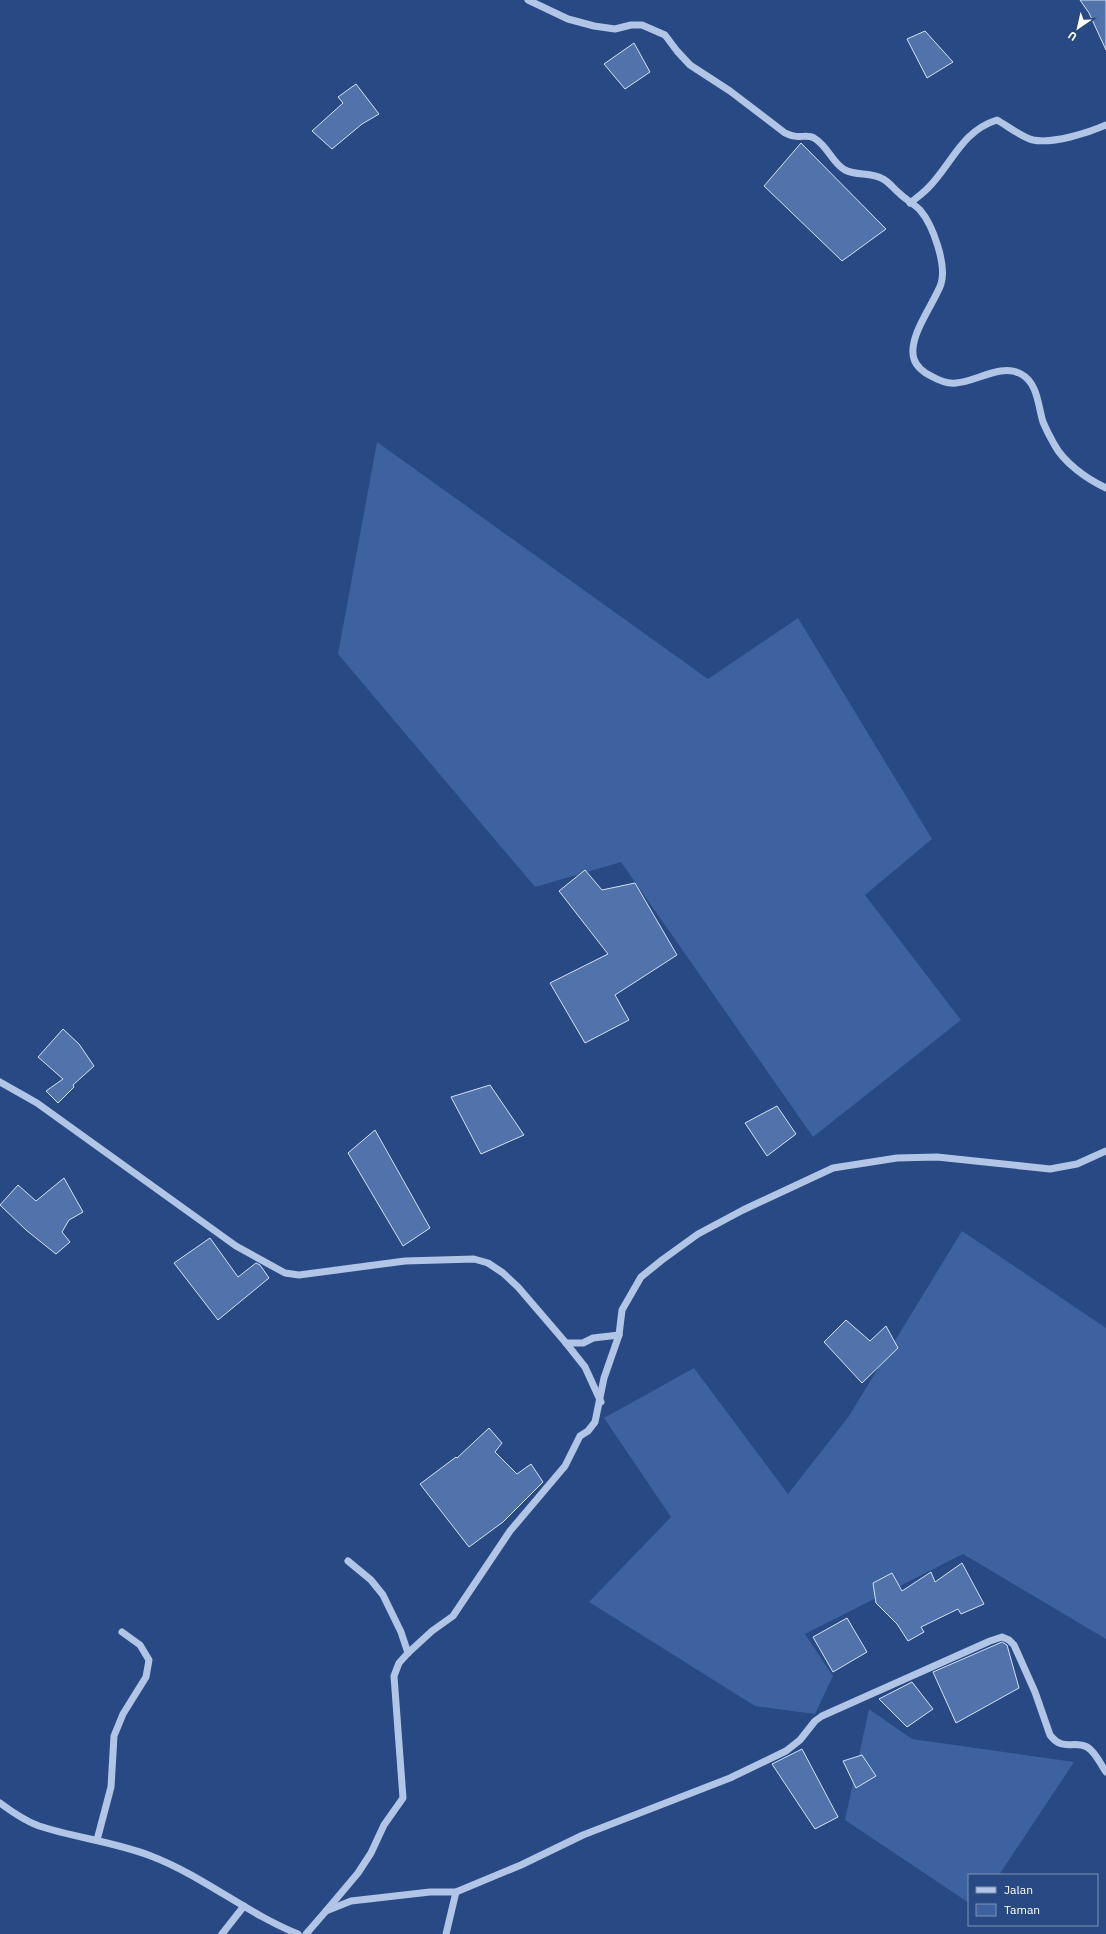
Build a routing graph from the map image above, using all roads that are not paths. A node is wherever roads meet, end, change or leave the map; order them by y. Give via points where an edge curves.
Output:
1 (528, 0) edge
2 (1106, 125) edge
3 (910, 203) junction
4 (1106, 488) edge
5 (0, 1082) edge
6 (1106, 1151) edge
7 (619, 1335) junction
8 (566, 1343) junction
9 (601, 1402) junction
10 (348, 1561) dead end
11 (122, 1632) dead end
12 (408, 1653) junction
13 (1106, 1772) edge
14 (0, 1803) edge
15 (97, 1840) junction
16 (456, 1892) junction
17 (244, 1906) junction
18 (326, 1911) junction
19 (222, 1934) edge
20 (298, 1934) edge
21 (306, 1934) edge
22 (446, 1934) edge

1 - 3 street via 568,19 594,26 615,28 642,25 665,34 690,65 730,91 785,133 795,137 812,137 820,142 837,165 854,173 865,173 883,179
2 - 3 street via 1085,133 1045,141 1032,140 997,120 980,127 968,138 927,189
3 - 4 street via 919,210 928,223 943,268 941,283 918,334 913,350 914,360 925,374 955,384 990,374 1021,374 1037,394 1044,424 1054,446 1073,467
5 - 8 street via 36,1103 236,1246 285,1273 299,1275 405,1262 474,1259 488,1263 503,1273
6 - 7 street via 1077,1164 1050,1169 937,1157 897,1158 833,1168 698,1234 662,1260 641,1277 633,1289 622,1310
7 - 8 street via 593,1338 583,1343
7 - 9 street via 604,1378
8 - 9 street via 585,1367
9 - 12 street via 595,1422 580,1436 565,1466 510,1531 453,1616
10 - 12 street via 384,1595
11 - 15 street via 140,1645 149,1660 146,1677 123,1714 114,1736 111,1787
12 - 18 street via 399,1663 394,1676 403,1798 384,1825 358,1873
13 - 16 street via 1086,1746 1061,1745 1050,1735 1035,1692 1014,1645 1002,1638 971,1649 822,1716 786,1751 730,1778 583,1835 522,1865
14 - 15 street via 14,1814 38,1826
15 - 17 street via 151,1856 222,1891
16 - 18 street via 430,1892 351,1901
16 - 22 street
17 - 19 street
17 - 20 street
18 - 21 street

